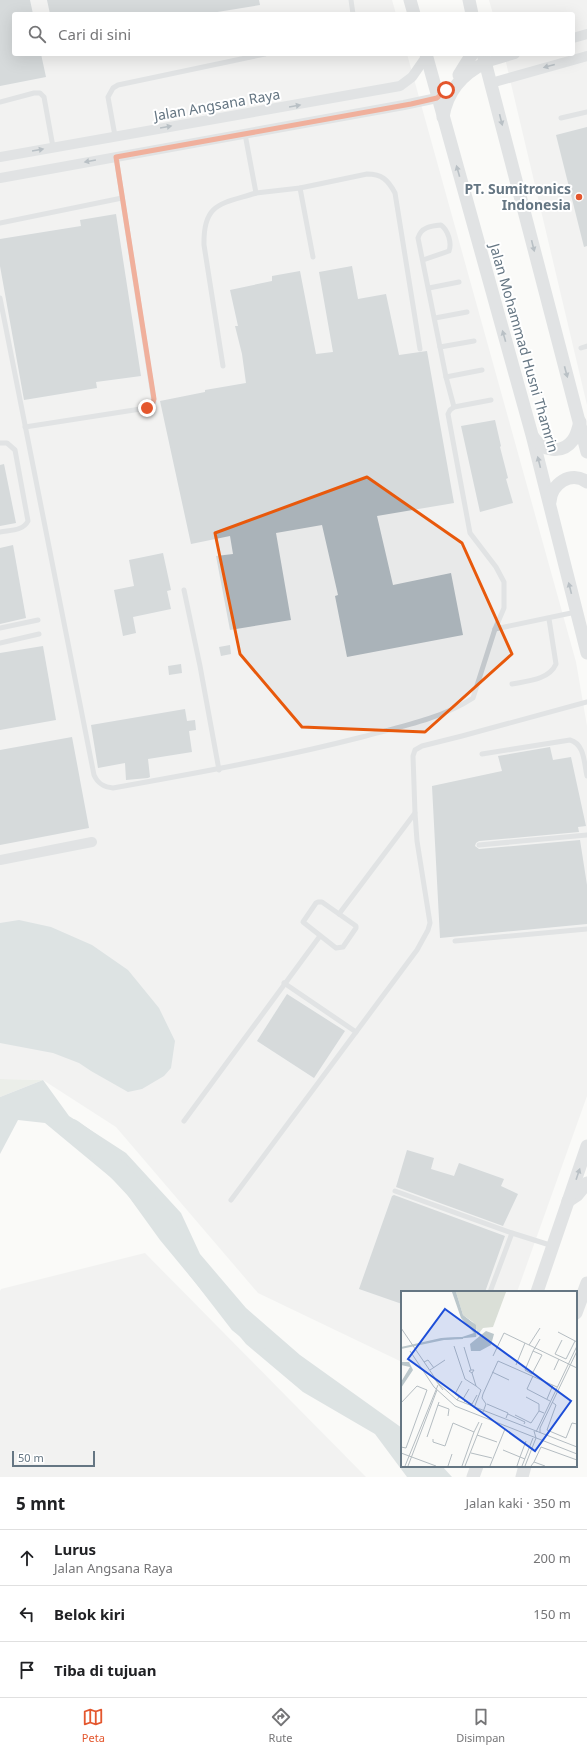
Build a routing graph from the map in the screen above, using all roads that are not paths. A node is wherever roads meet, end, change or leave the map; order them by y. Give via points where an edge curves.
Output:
1 (351, 0) edge
2 (410, 0) edge
3 (469, 0) edge
4 (353, 12) edge
5 (413, 12) edge
6 (472, 12) edge
7 (587, 34) edge
8 (575, 37) edge
9 (256, 56) edge
10 (426, 56) edge
11 (471, 56) edge
12 (500, 56) edge
13 (587, 56) edge
14 (484, 58) edge
15 (491, 83) junction
16 (437, 98) junction
17 (0, 102) edge
18 (587, 112) edge
19 (442, 117) junction
20 (561, 118) dead end
21 (245, 134) junction
22 (115, 136) junction
23 (53, 147) junction
24 (0, 157) edge
25 (116, 157) junction
26 (0, 178) edge
27 (300, 188) junction
28 (256, 194) junction
29 (122, 198) junction
30 (0, 223) edge
31 (314, 257) dead end
32 (423, 260) junction
33 (459, 282) dead end
34 (429, 288) junction
35 (0, 298) edge
36 (467, 312) dead end
37 (435, 318) junction
38 (474, 341) dead end
39 (440, 347) junction
40 (420, 349) dead end
41 (222, 366) dead end
42 (482, 370) dead end
43 (446, 377) junction
44 (491, 400) dead end
45 (454, 408) junction
46 (580, 422) junction
47 (25, 427) junction
48 (532, 435) junction
49 (0, 443) edge
50 (587, 452) edge
51 (587, 482) edge
52 (550, 506) junction
53 (0, 532) edge
54 (184, 590) dead end
55 (576, 612) junction
56 (549, 619) junction
57 (38, 620) dead end
58 (0, 628) edge
59 (495, 629) junction
60 (39, 634) dead end
61 (0, 643) edge
62 (587, 653) edge
63 (512, 684) dead end
64 (587, 702) edge
65 (482, 754) dead end
66 (219, 770) junction
67 (587, 776) edge
68 (415, 813) junction
69 (587, 836) edge
70 (92, 842) dead end
71 (480, 845) dead end
72 (0, 860) edge
73 (339, 914) junction
74 (587, 929) edge
75 (320, 936) junction
76 (455, 941) dead end
77 (284, 983) junction
78 (356, 1032) junction
79 (184, 1121) dead end
80 (587, 1146) edge
81 (587, 1183) edge
82 (395, 1191) dead end
83 (231, 1200) dead end
84 (568, 1201) junction
85 (512, 1234) junction
86 (553, 1246) junction
87 (587, 1283) edge
88 (490, 1291) edge
89 (537, 1291) edge
90 (577, 1310) edge
91 (477, 1467) edge
92 (525, 1467) edge
93 (473, 1477) edge
94 (522, 1477) edge

1 - 4 lane
2 - 5 street
3 - 6 street
7 - 8 street
9 - 22 lane via 112,88 108,97
10 - 16 street, Jalan Mohammad Husni Thamrin
22 -> 10 street, Jalan Angsana Raya via 400,86 412,77
11 - 16 street via 459,76
12 - 14 street
13 -> 15 street
14 - 15 street
14 - 19 street via 457,84 449,96
15 -> 46 street
16 - 19 street, Jalan Mohammad Husni Thamrin
16 - 21 street
17 - 23 lane via 40,93 44,97
18 - 20 lane
48 -> 19 street, Jalan Mohammad Husni Thamrin
21 - 25 street
21 - 28 lane
22 - 23 street, Jalan Angsana Raya
24 -> 23 street, Jalan Angsana Raya
25 -> 26 street
25 - 29 lane
27 - 28 lane
27 - 31 lane
27 - 40 lane via 367,174 374,174 390,182 395,193
28 - 41 lane via 218,206 208,214 204,230
29 - 30 lane
29 - 47 lane via 154,402 147,408
32 - 32 lane via 419,233 432,226 441,225 446,231 449,251
32 - 34 lane
33 - 34 lane
34 - 37 lane
35 - 47 lane
36 - 37 lane
37 - 39 lane
38 - 39 lane
39 - 43 lane
42 - 43 lane
43 - 45 lane
44 - 45 lane
45 - 59 lane via 448,414 470,533 504,582 504,608
46 - 48 street via 574,440 560,449 543,448
46 - 50 street
47 - 66 lane via 97,781 106,788 113,788
52 -> 48 street, Jalan Mohammad Husni Thamrin
49 - 53 lane via 7,443 15,450 28,521 21,529
51 - 52 street via 573,477 563,480 552,491
55 -> 52 street, Jalan Mohammad Husni Thamrin
54 - 66 lane
55 - 56 lane
55 - 62 street, Jalan Mohammad Husni Thamrin
56 - 59 lane
56 - 63 lane via 555,667 536,680
57 - 58 lane
59 - 66 lane via 476,692 465,704 405,726
60 - 61 lane
64 - 68 lane via 418,748 413,756
65 - 67 lane via 573,740 581,748
68 - 73 lane
68 - 78 lane via 430,923 417,950
69 - 71 lane
70 - 72 street
73 - 75 lane via 322,902 316,903 303,922
73 - 75 lane via 356,926 343,947 336,948
74 - 76 lane
75 - 77 lane
77 - 78 lane
77 - 79 lane
78 - 83 lane
84 -> 80 street
81 - 84 street
82 - 85 lane
84 - 86 street
85 - 86 lane
85 - 88 lane
86 - 89 street
87 - 90 street
91 - 93 street
92 - 94 street

